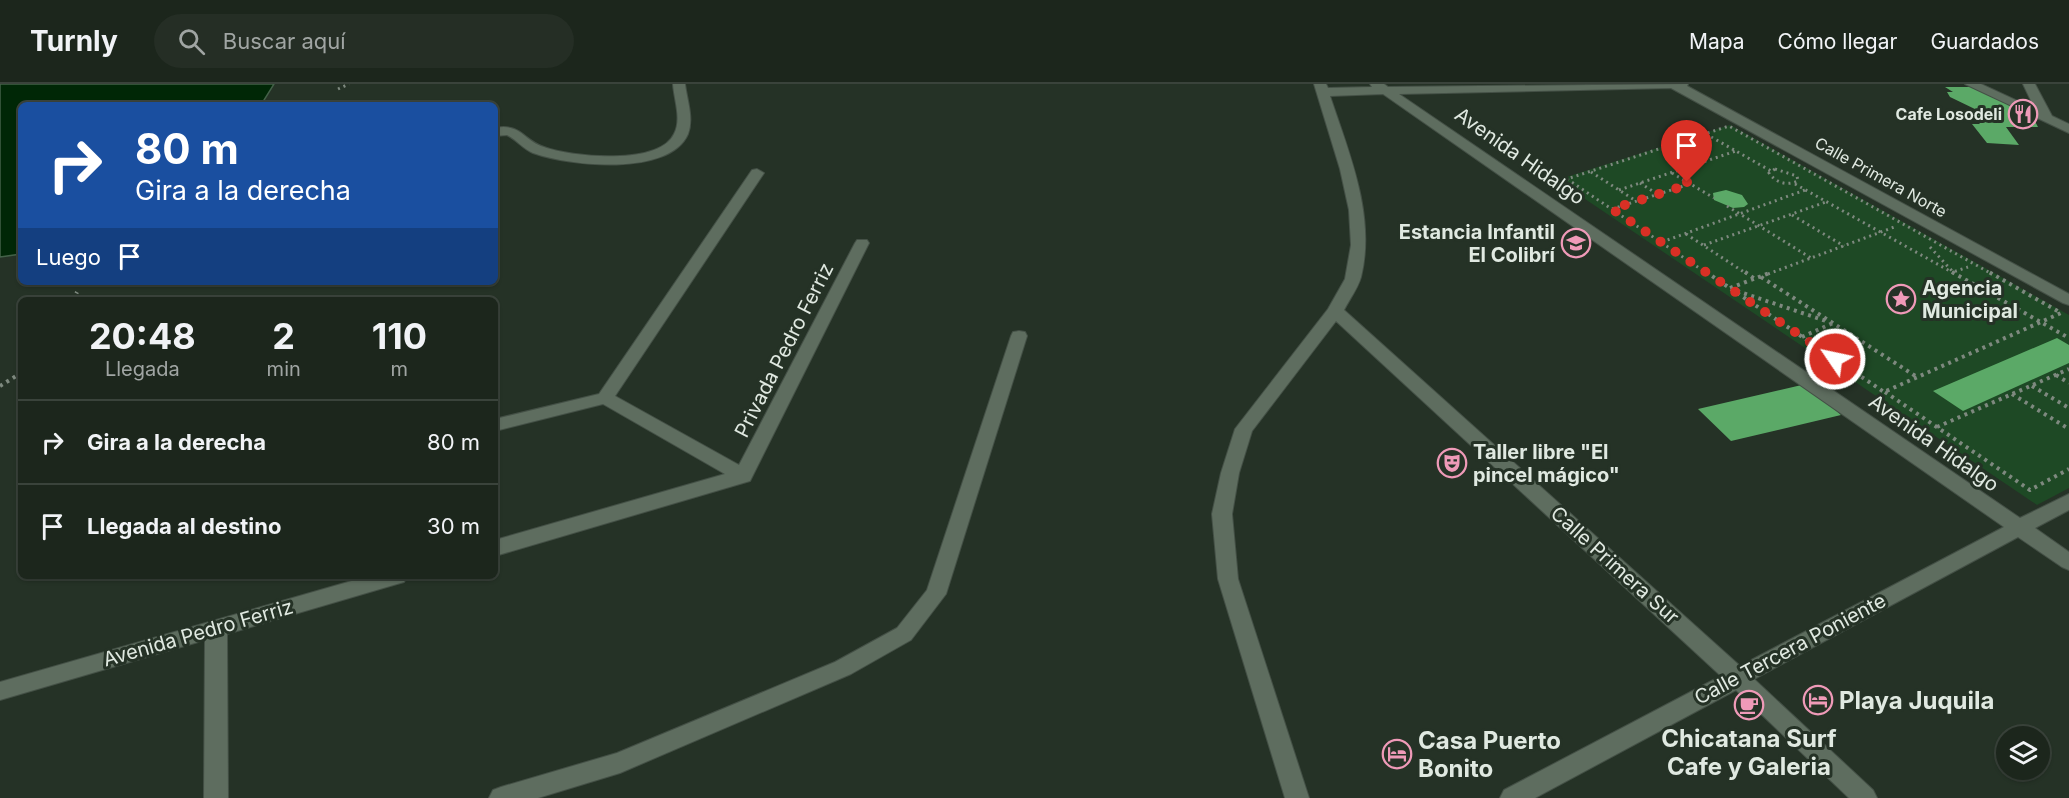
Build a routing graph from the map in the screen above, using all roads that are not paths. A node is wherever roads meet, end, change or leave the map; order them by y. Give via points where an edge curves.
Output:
1 (679, 84) edge
2 (1971, 84) edge
3 (2029, 84) edge
4 (1677, 85) edge
5 (1322, 88) edge
6 (1383, 88) edge
7 (2046, 117) junction
8 (2069, 129) edge
9 (498, 131) edge
10 (757, 173) dead end
11 (862, 243) dead end
12 (2069, 300) edge
13 (1335, 310) junction
14 (1019, 336) dead end
15 (605, 398) junction
16 (498, 424) edge
17 (743, 476) junction
18 (2069, 501) edge
19 (2019, 527) junction
20 (498, 547) edge
21 (2069, 562) edge
22 (387, 579) edge
23 (216, 628) junction
24 (1737, 677) junction
25 (0, 691) edge
26 (216, 798) edge
27 (501, 798) edge
28 (1297, 798) edge
29 (1512, 798) edge
30 (1865, 798) edge

1 - 9 street via 684,116 682,133 671,147 652,156 564,158 536,150 517,133
2 - 7 street
3 - 7 street
4 - 6 street
4 - 12 street, Calle Primera Norte
5 - 6 street
5 - 13 street via 1347,170 1359,244 1353,279
6 - 19 street, Avenida Hidalgo
7 - 8 street
10 - 15 street
11 - 17 street, Privada Pedro Ferriz
13 - 24 street, Calle Primera Sur
13 - 28 street via 1244,429 1222,514 1228,579
14 - 27 street via 936,594 904,634 843,668 620,763
15 - 16 street
15 - 17 street
17 - 20 street
18 - 19 street, Calle Tercera Poniente
19 - 21 street, Avenida Hidalgo
19 - 24 street, Calle Tercera Poniente
22 - 23 street, Avenida Pedro Ferriz
23 - 25 street, Avenida Pedro Ferriz
23 - 26 street
24 - 29 street, Calle Tercera Poniente
24 - 30 street, Calle Primera Sur

